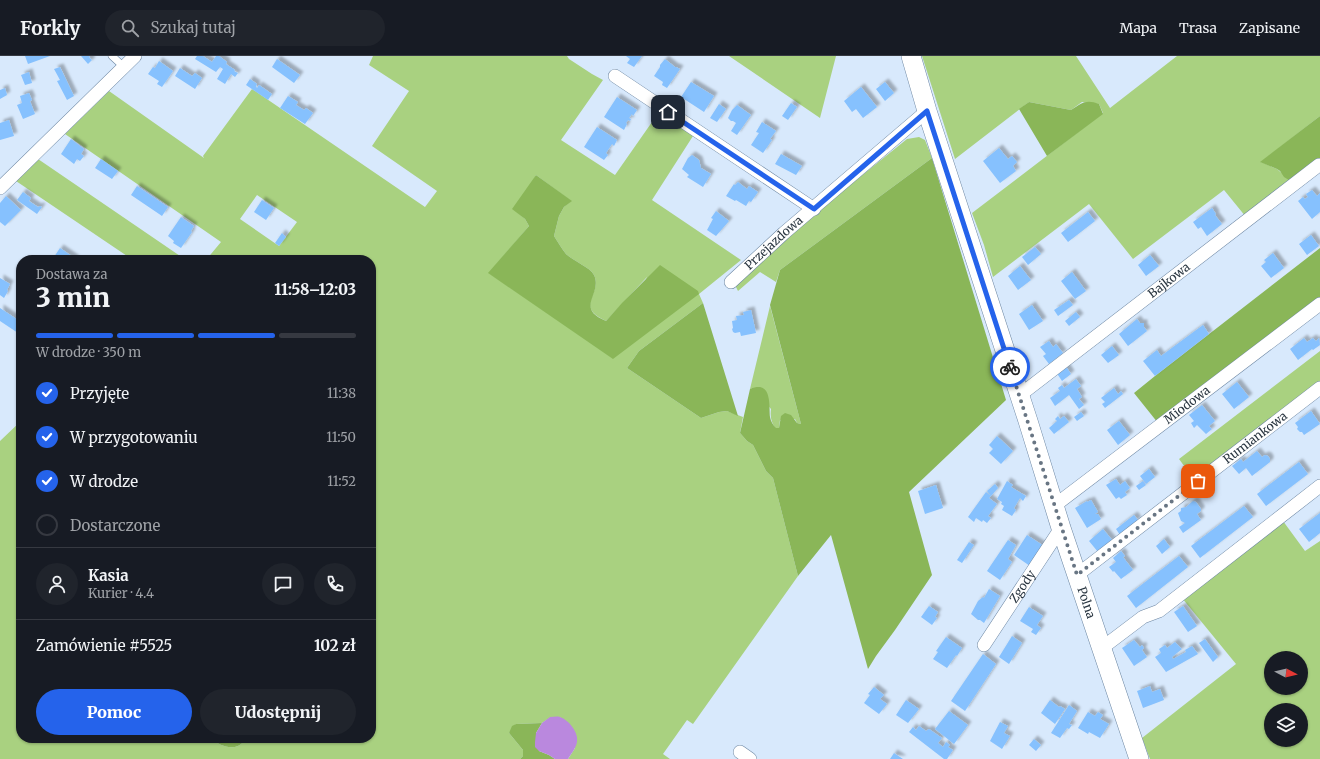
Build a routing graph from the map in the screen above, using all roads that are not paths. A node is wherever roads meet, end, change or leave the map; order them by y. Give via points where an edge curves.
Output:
1 (112, 56) edge
2 (135, 56) edge
3 (911, 56) edge
4 (124, 67) junction
5 (615, 76) dead end
6 (927, 111) junction
7 (1319, 165) edge
8 (0, 188) edge
9 (814, 209) junction
10 (731, 282) dead end
11 (1320, 304) edge
12 (1320, 388) edge
13 (1020, 395) junction
14 (1320, 486) edge
15 (1054, 506) junction
16 (1061, 528) junction
17 (1077, 575) junction
18 (984, 645) dead end
19 (1102, 648) junction
20 (1139, 759) edge

1 - 4 lane
2 - 4 street
3 - 6 street, Polna
4 - 8 street
5 - 9 street
6 - 9 street, Przejazdowa
6 - 13 street, Polna
7 - 13 street, Bajkowa
9 - 10 street, Przejazdowa
11 - 15 street, Miodowa
12 - 17 street, Rumiankowa
13 - 15 street, Polna
14 - 19 street via 1159,612 1143,616
15 - 16 street, Polna
16 - 17 street, Polna
16 - 18 street, Zgody
17 - 19 street, Polna
19 - 20 street, Polna

